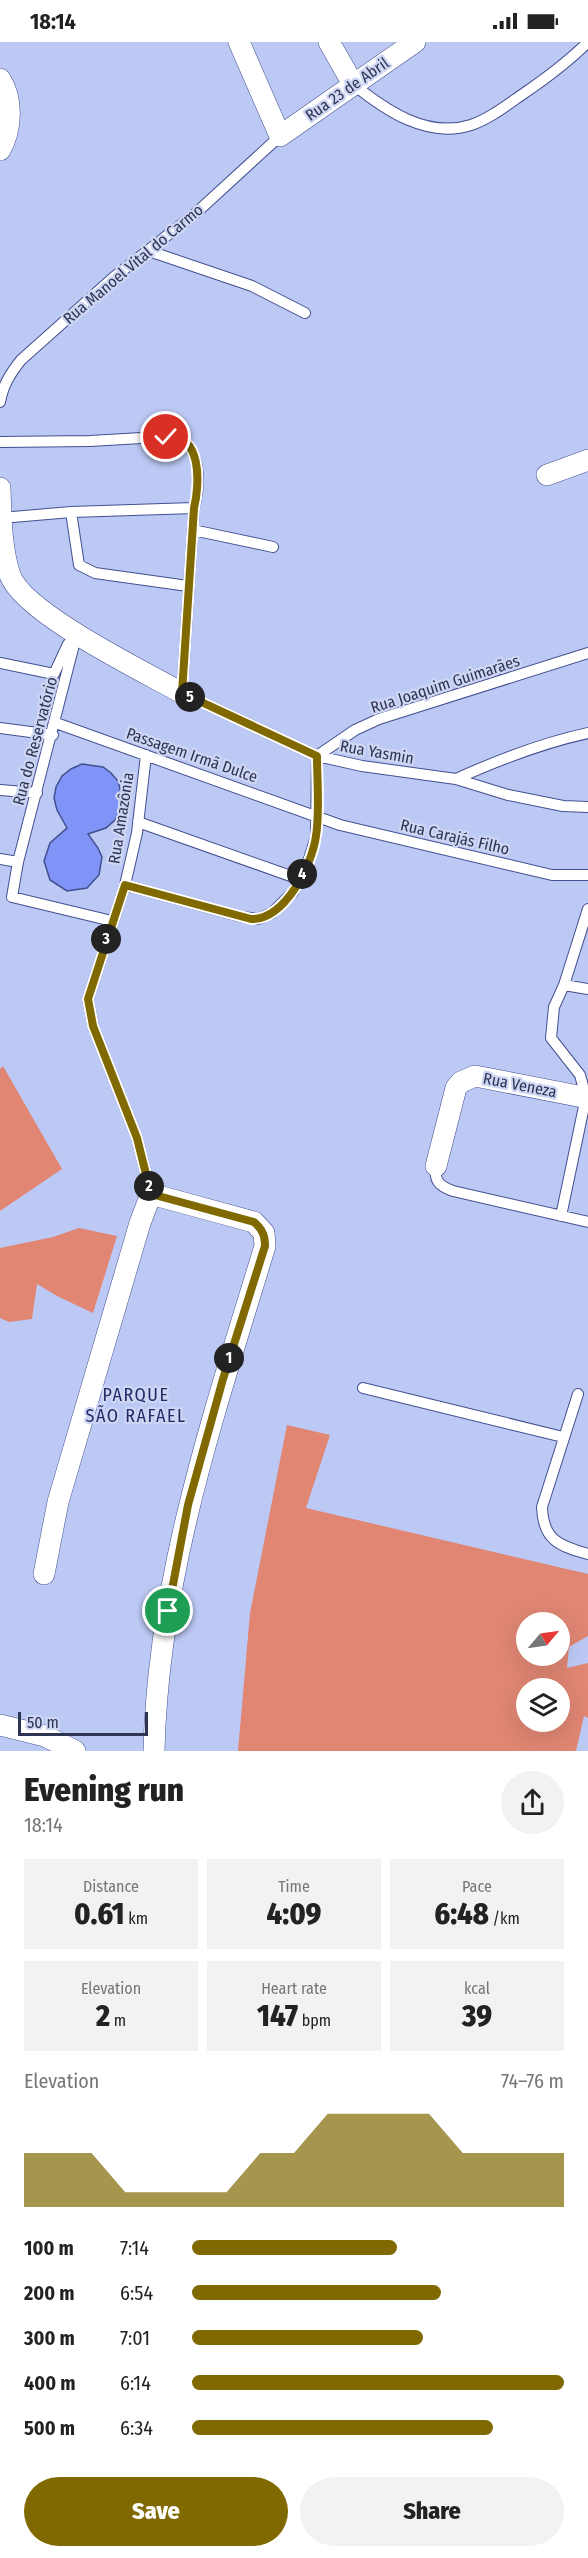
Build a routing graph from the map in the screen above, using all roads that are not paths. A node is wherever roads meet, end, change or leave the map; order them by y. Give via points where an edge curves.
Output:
1 (239, 42) edge
2 (329, 42) edge
3 (415, 42) edge
4 (588, 42) edge
5 (0, 79) edge
6 (353, 84) junction
7 (280, 136) junction
8 (0, 150) edge
9 (149, 251) junction
10 (305, 313) dead end
11 (0, 402) edge
12 (0, 442) edge
13 (588, 460) edge
14 (547, 475) dead end
15 (0, 488) edge
16 (194, 508) junction
17 (71, 512) junction
18 (1, 522) edge
19 (193, 530) junction
20 (273, 547) dead end
21 (188, 586) junction
22 (76, 640) junction
23 (588, 653) edge
24 (0, 663) edge
25 (182, 693) junction
26 (56, 723) junction
27 (0, 728) edge
28 (588, 733) edge
29 (53, 735) junction
30 (146, 755) junction
31 (317, 756) junction
32 (456, 779) junction
33 (0, 790) edge
34 (37, 793) junction
35 (588, 807) edge
36 (317, 816) junction
37 (138, 822) junction
38 (0, 859) edge
39 (18, 862) junction
40 (588, 875) edge
41 (299, 879) junction
42 (125, 885) junction
43 (588, 912) edge
44 (112, 921) junction
45 (564, 985) junction
46 (588, 989) edge
47 (587, 1098) edge
48 (436, 1166) joint
49 (151, 1194) junction
50 (561, 1216) junction
51 (588, 1222) edge
52 (363, 1388) dead end
53 (578, 1394) dead end
54 (563, 1437) junction
55 (588, 1554) edge
56 (44, 1574) dead end
57 (0, 1725) edge
58 (75, 1751) edge
59 (154, 1751) edge

1 - 7 street
2 - 6 street
3 - 6 street, Rua 23 de Abril
4 - 6 lane via 499,111 471,125 450,129 430,127 392,112
5 - 8 street via 10,116
6 - 7 street, Rua 23 de Abril
7 - 9 lane, Rua Manoel Vital do Carmo
9 - 10 lane via 252,286
9 - 11 lane, Rua Manoel Vital do Carmo via 21,360 2,389
12 - 16 lane via 176,435 190,446 195,458 198,491
13 - 14 street
15 - 18 street
16 - 17 lane
16 - 19 lane
17 - 18 lane
17 - 21 lane via 79,565 95,573
18 - 22 street via 11,576 21,592
19 - 20 lane
19 - 21 lane
21 - 25 lane
22 - 24 lane via 68,644 54,674
22 - 25 street
22 - 26 lane, Rua do Reservatório
23 - 31 lane, Rua Joaquim Guimarães via 379,720 350,733
25 - 31 lane, Rua Yasmin
26 - 29 lane, Rua do Reservatório
26 - 30 lane, Passagem Irmã Dulce
27 - 29 lane
28 - 32 lane via 528,750
29 - 34 lane, Rua do Reservatório
30 - 36 lane, Passagem Irmã Dulce
30 - 37 lane, Rua Amazônia
31 - 32 lane, Rua Yasmin
31 - 36 lane
32 - 35 lane, Rua Yasmin via 508,795
33 - 34 lane
34 - 39 lane, Rua do Reservatório
36 - 40 lane, Rua Carajás Filho via 340,825 552,875
36 - 41 lane via 316,837
37 - 41 lane
37 - 42 lane, Rua Amazônia
38 - 39 lane
39 - 44 lane, Rua do Reservatório via 12,897
41 - 42 lane via 280,906 258,919
42 - 44 lane, Rua Amazônia
43 - 45 lane
44 - 49 lane, Rua Amazônia via 88,999 93,1026 137,1138
45 - 46 lane
45 - 47 lane via 554,1007 550,1038 580,1075
47 - 48 street, Rua Veneza via 474,1076 456,1088
47 - 50 lane
48 - 50 lane via 435,1177 442,1187
49 - 56 street via 69,1461
49 - 59 street via 254,1222 265,1238 181,1536 161,1665
50 - 51 lane
52 - 54 lane
53 - 54 lane
54 - 55 lane via 542,1507 543,1519 556,1542
57 - 58 street via 45,1736

